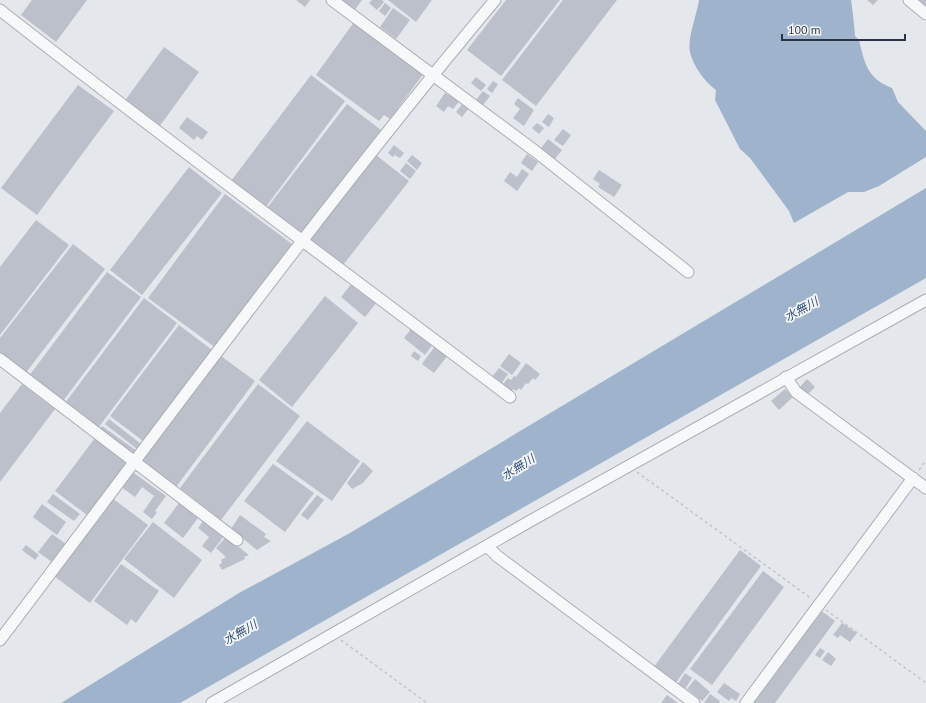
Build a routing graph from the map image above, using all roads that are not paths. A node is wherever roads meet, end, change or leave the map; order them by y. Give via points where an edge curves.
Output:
1 (332, 0) edge
2 (495, 0) edge
3 (909, 0) edge
4 (0, 10) edge
5 (926, 14) edge
6 (432, 75) junction
7 (303, 240) junction
8 (688, 272) dead end
9 (926, 300) edge
10 (0, 360) edge
11 (786, 377) junction
12 (510, 397) dead end
13 (134, 462) junction
14 (913, 478) junction
15 (926, 488) edge
16 (237, 540) dead end
17 (487, 546) junction
18 (0, 640) edge
19 (212, 703) edge
20 (694, 703) edge
21 (746, 703) edge

1 - 6 street
2 - 6 street
3 - 5 street
4 - 7 street via 119,103
6 - 7 street
6 - 8 street via 535,151
7 - 12 street
7 - 13 street
9 - 11 street
10 - 13 street
11 - 14 street via 796,392
11 - 17 street
13 - 16 street
13 - 18 street
14 - 15 street
14 - 21 street
17 - 19 street
17 - 20 street

